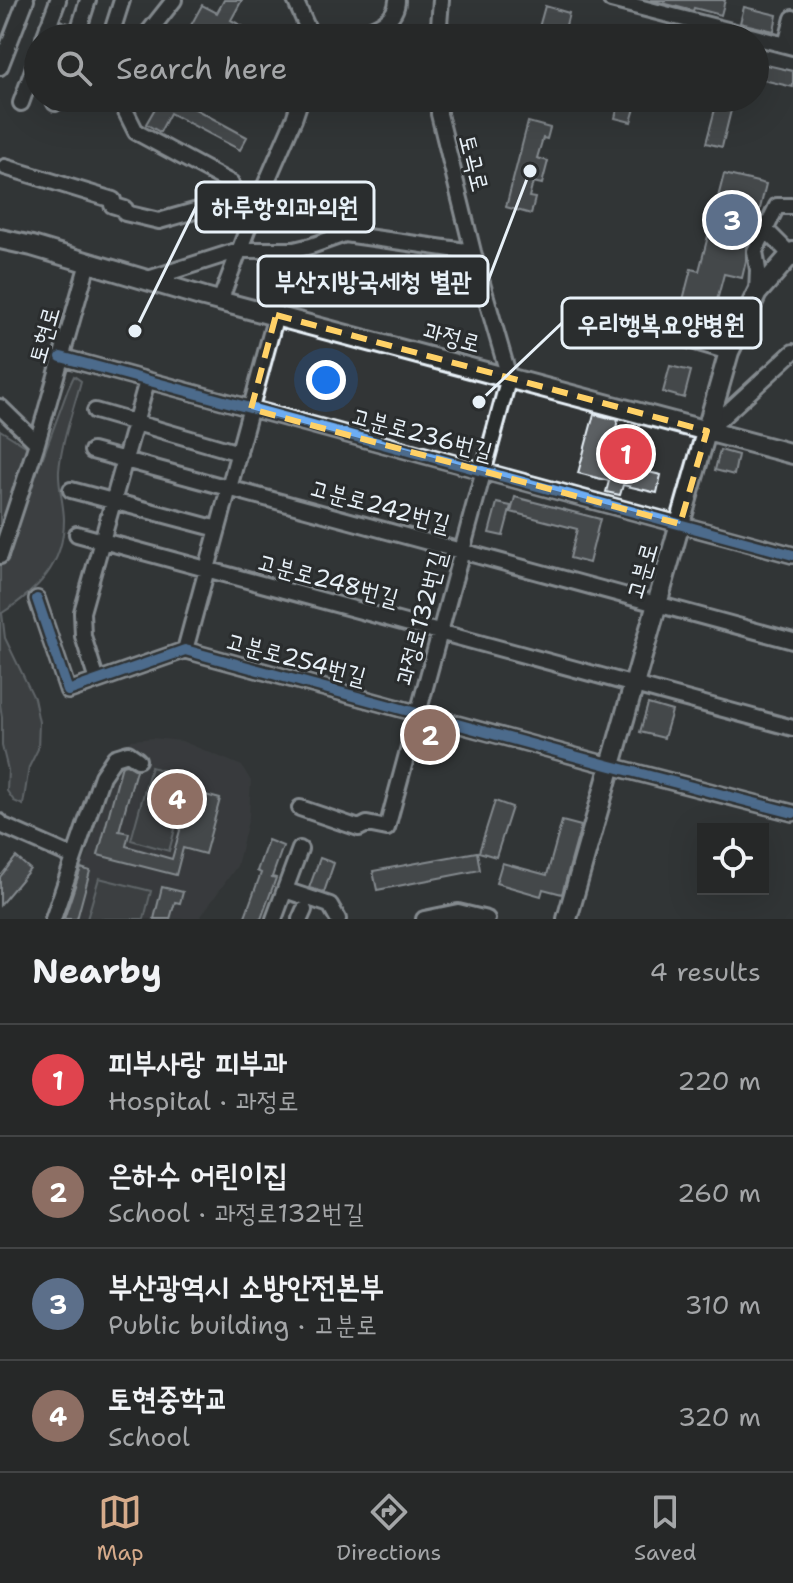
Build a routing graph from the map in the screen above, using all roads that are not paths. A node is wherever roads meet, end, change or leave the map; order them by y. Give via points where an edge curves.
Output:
1 (26, 0) edge
2 (58, 0) edge
3 (88, 0) edge
4 (122, 0) edge
5 (174, 0) edge
6 (295, 0) edge
7 (397, 0) edge
8 (441, 0) edge
9 (611, 0) edge
10 (793, 18) edge
11 (49, 24) edge
12 (83, 24) edge
13 (114, 24) edge
14 (155, 24) edge
15 (306, 24) edge
16 (380, 24) edge
17 (439, 24) edge
18 (704, 24) edge
19 (769, 41) edge
20 (789, 46) edge
21 (0, 67) edge
22 (24, 95) edge
23 (21, 103) dead end
24 (126, 112) edge
25 (296, 112) edge
26 (439, 112) edge
27 (5, 167) dead end
28 (230, 201) junction
29 (257, 204) junction
30 (793, 206) edge
31 (765, 229) junction
32 (0, 239) edge
33 (239, 250) junction
34 (473, 252) junction
35 (792, 254) edge
36 (88, 263) junction
37 (145, 280) junction
38 (757, 293) junction
39 (220, 301) junction
40 (276, 315) junction
41 (613, 318) dead end
42 (729, 352) junction
43 (791, 356) edge
44 (61, 357) junction
45 (509, 377) junction
46 (147, 381) junction
47 (0, 407) edge
48 (251, 409) junction
49 (95, 411) dead end
50 (135, 422) junction
51 (707, 431) junction
52 (37, 443) junction
53 (92, 451) dead end
54 (239, 453) junction
55 (793, 454) edge
56 (125, 460) junction
57 (483, 471) junction
58 (229, 488) junction
59 (71, 490) dead end
60 (114, 500) junction
61 (680, 524) junction
62 (218, 529) junction
63 (77, 534) dead end
64 (103, 541) junction
65 (462, 551) junction
66 (793, 555) edge
67 (0, 556) edge
68 (207, 569) junction
69 (37, 599) dead end
70 (657, 604) junction
71 (440, 633) junction
72 (793, 641) edge
73 (185, 650) junction
74 (97, 681) junction
75 (634, 686) junction
76 (418, 713) junction
77 (793, 728) edge
78 (138, 760) dead end
79 (611, 766) junction
80 (300, 808) dead end
81 (793, 813) edge
82 (0, 822) edge
83 (300, 849) dead end
84 (74, 857) junction
85 (285, 890) junction
86 (442, 917) edge
87 (53, 919) edge
88 (274, 919) edge
89 (338, 919) edge
90 (424, 919) edge
91 (487, 919) edge
92 (567, 919) edge

1 - 21 street
2 - 11 street
3 - 12 street
4 - 13 street
5 - 14 street
6 - 15 street
7 - 16 street via 394,15
8 - 17 street
9 - 18 street
10 - 20 street
19 - 20 street
22 - 23 street
24 - 28 street via 136,132 231,183
25 - 29 street
26 - 34 street, 토곡로
27 - 28 street via 113,200 112,205 125,213 159,221
28 - 29 street
29 - 33 street
30 - 31 street via 777,206
31 - 35 street
31 - 38 street via 755,251
32 - 36 main road, 과정로
33 - 34 street via 294,250 345,234
33 - 37 street
33 - 39 street
34 - 45 street, 토곡로
35 - 38 main road, 고분로
36 - 37 main road, 과정로
36 - 44 street, 토현로
37 - 39 main road, 과정로
38 - 42 main road, 고분로
39 - 40 main road, 과정로
40 - 45 main road, 과정로
40 - 48 street
41 - 42 street
42 - 51 main road, 고분로
43 - 51 street
44 - 46 street, 고분로236번길
44 - 52 street, 토현로
45 - 51 main road, 과정로
45 - 57 street, 과정로132번길
46 - 48 street, 고분로236번길
46 - 50 street
47 - 52 street
48 - 54 street
48 - 57 street, 고분로236번길
49 - 50 street
50 - 54 street
50 - 56 street
51 - 55 main road, 과정로
51 - 61 main road, 고분로
52 - 67 street, 토현로
53 - 56 street, 고분로242번길
54 - 58 street
56 - 58 street, 고분로242번길
56 - 60 street
57 - 61 street, 고분로236번길
57 - 65 street, 과정로132번길
58 - 62 street
58 - 65 street, 고분로242번길
59 - 60 street
60 - 62 street
60 - 64 street
61 - 66 street, 고분로236번길
61 - 70 main road, 고분로
62 - 68 street
63 - 64 street, 고분로248번길
64 - 68 street, 고분로248번길
64 - 74 street via 82,612 83,636
65 - 70 street, 고분로242번길
65 - 71 street, 과정로132번길
68 - 71 street, 고분로248번길
68 - 73 street
69 - 74 street via 68,691
70 - 72 street, 고분로242번길
70 - 75 main road, 고분로
71 - 75 street, 고분로248번길
71 - 76 street, 과정로132번길
73 - 74 street
73 - 76 street, 고분로254번길
75 - 77 street, 고분로248번길
75 - 79 main road, 고분로
76 - 79 street, 고분로254번길
76 - 80 street, 과정로132번길 via 387,828 359,828
78 - 84 street via 128,753 115,757 106,769
79 - 81 street, 고분로254번길
79 - 92 main road, 고분로
82 - 84 street
83 - 85 street
84 - 87 street
85 - 88 street
85 - 89 street via 330,905
86 - 90 street
86 - 91 street via 463,912

